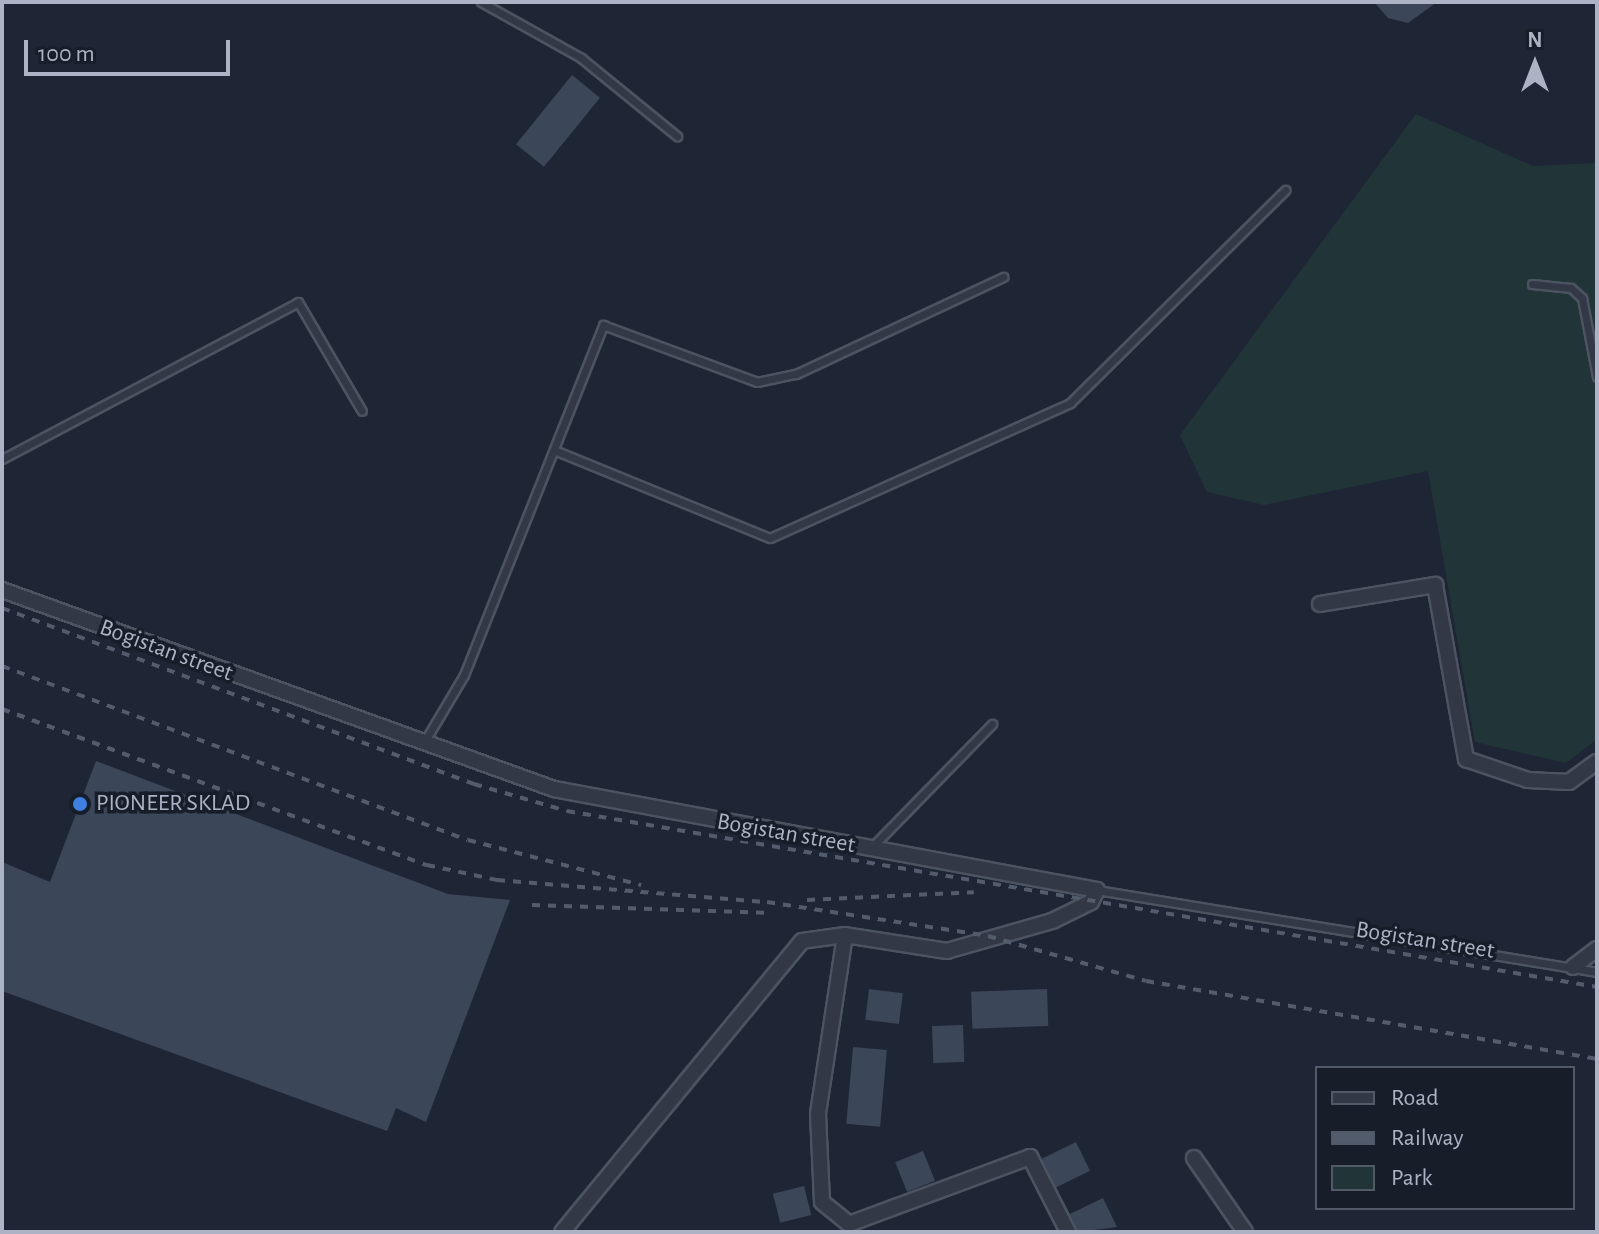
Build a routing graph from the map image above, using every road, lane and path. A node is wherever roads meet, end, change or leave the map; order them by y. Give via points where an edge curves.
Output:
1 (481, 2) edge
2 (677, 136) dead end
3 (1285, 190) dead end
4 (1003, 277) dead end
5 (1532, 284) dead end
6 (1597, 377) edge
7 (362, 411) dead end
8 (554, 450) junction
9 (2, 459) edge
10 (2, 590) edge
11 (1320, 604) dead end
12 (992, 724) dead end
13 (423, 745) junction
14 (1597, 762) edge
15 (870, 848) junction
16 (1097, 890) junction
17 (845, 935) junction
18 (1597, 949) edge
19 (1573, 967) junction
20 (1597, 972) edge
21 (1194, 1158) dead end
22 (562, 1232) edge
23 (1068, 1232) edge
24 (1245, 1232) edge

1 - 2 lane via 581,58
3 - 8 lane via 1070,403 770,538
4 - 8 lane via 796,374 757,382 603,325
5 - 6 lane via 1571,288 1582,298
7 - 9 lane via 298,302
8 - 13 lane via 464,675
10 - 13 street, Bogistan street
11 - 14 street via 1435,585 1466,759 1528,780 1569,782
12 - 15 lane
13 - 15 street, Bogistan street via 554,789
15 - 16 street, Bogistan street
16 - 17 street via 1091,902 1052,921 947,951
16 - 19 lane, Bogistan street
17 - 22 street via 802,941
17 - 23 street via 818,1114 822,1202 849,1224 1030,1157
18 - 19 street
19 - 20 lane, Bogistan street
21 - 24 street

